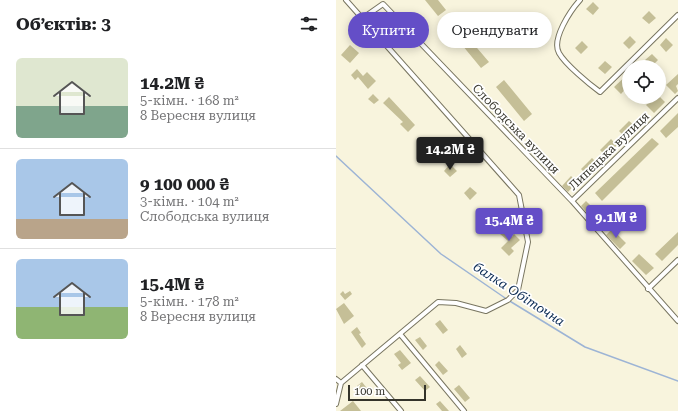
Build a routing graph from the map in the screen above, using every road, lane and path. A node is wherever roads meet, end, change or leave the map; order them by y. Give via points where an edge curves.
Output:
1 (346, 0) edge
2 (580, 0) edge
3 (383, 2) edge
4 (357, 12) edge
5 (370, 12) edge
6 (678, 15) edge
7 (389, 48) edge
8 (678, 98) edge
9 (572, 201) junction
10 (678, 260) edge
11 (648, 289) junction
12 (678, 321) edge
13 (400, 334) junction
14 (362, 365) junction
15 (336, 379) edge
16 (341, 383) junction
17 (336, 404) edge
18 (401, 411) edge
19 (464, 411) edge

1 - 4 street
2 - 6 street via 564,21 557,41 558,52 600,92
3 - 5 street, Слободська вулиця
3 - 9 street, Слободська вулиця
7 - 13 street via 519,195 528,242 518,290 508,300 486,311 456,303 438,302
8 - 9 street, Липецька вулиця
9 - 11 street, Слободська вулиця
10 - 11 street
11 - 12 street, Слободська вулиця
13 - 14 street
13 - 19 street
14 - 16 street
14 - 18 street
15 - 16 street
16 - 17 street

